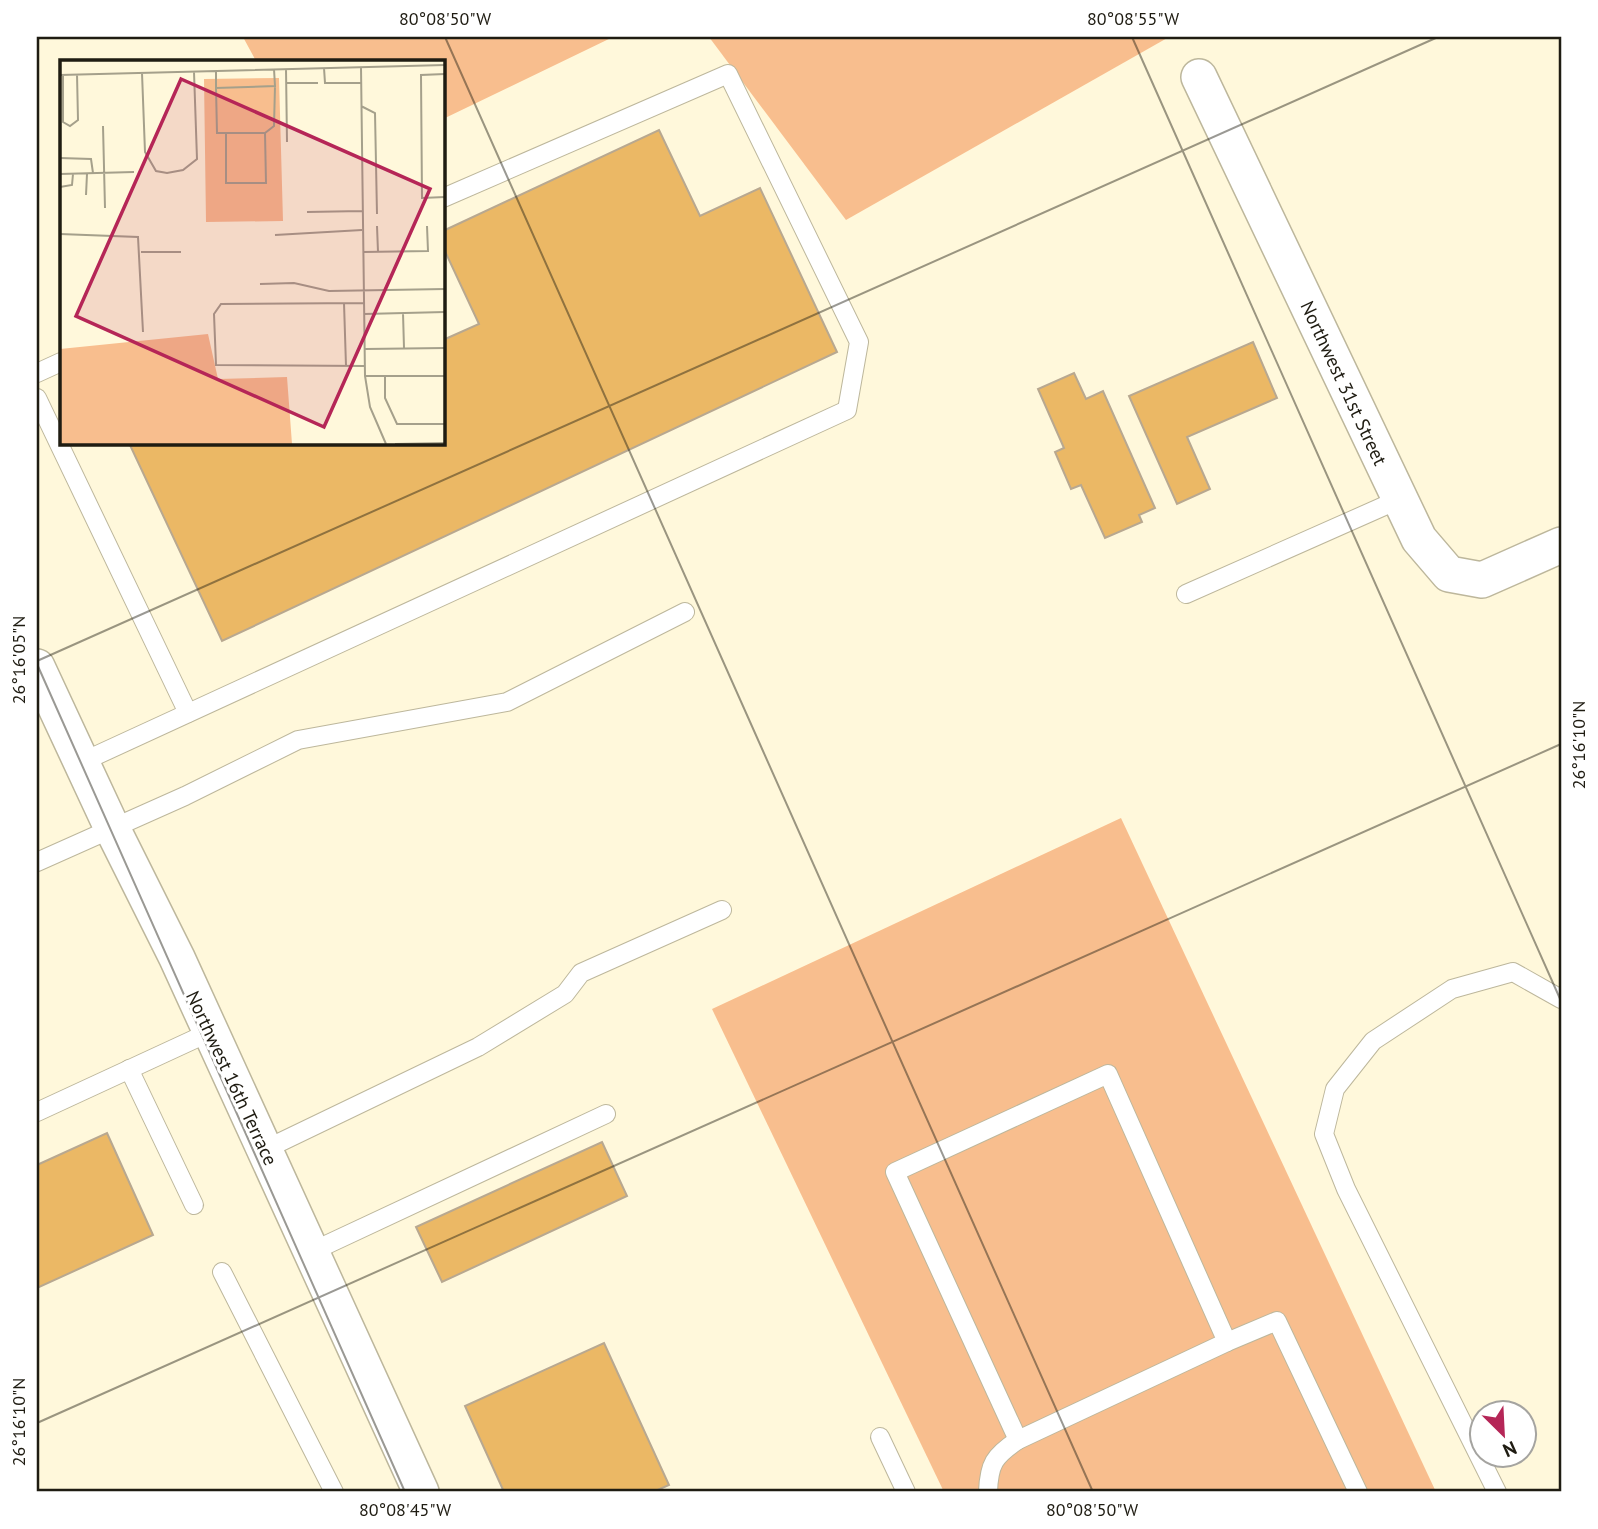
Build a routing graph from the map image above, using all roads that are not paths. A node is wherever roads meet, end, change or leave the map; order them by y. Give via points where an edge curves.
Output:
1 (1199, 77) dead end
2 (444, 198) edge
3 (60, 362) edge
4 (37, 373) edge
5 (37, 398) edge
6 (1400, 499) junction
7 (1561, 545) edge
8 (1186, 594) dead end
9 (684, 612) dead end
10 (37, 667) edge
11 (45, 706) edge
12 (188, 713) junction
13 (82, 762) junction
14 (112, 828) junction
15 (37, 862) edge
16 (723, 910) dead end
17 (1561, 999) edge
18 (210, 1032) junction
19 (129, 1069) junction
20 (37, 1112) edge
21 (606, 1114) dead end
22 (264, 1150) junction
23 (194, 1205) dead end
24 (311, 1252) junction
25 (222, 1272) dead end
26 (1227, 1342) junction
27 (880, 1437) dead end
28 (1018, 1440) junction
29 (334, 1492) edge
30 (421, 1492) edge
31 (906, 1492) edge
32 (988, 1492) edge
33 (1358, 1492) edge
34 (1497, 1492) edge

1 - 6 street, Northwest 31st Street
2 - 12 lane via 728,74 859,342 847,410
3 - 4 lane
5 - 12 lane
6 - 7 street, Northwest 31st Street via 1419,538 1449,574 1482,580
6 - 8 lane
9 - 14 lane via 508,702 298,740
10 - 11 street, Northwest 16th Terrace
11 - 13 street, Northwest 16th Terrace
12 - 13 lane
13 - 14 street, Northwest 16th Terrace
14 - 15 lane
14 - 18 street, Northwest 16th Terrace
16 - 22 lane via 582,973 565,994 478,1047
17 - 34 lane via 1513,972 1452,989 1373,1041 1335,1089 1324,1134 1346,1189
18 - 19 lane
18 - 22 street, Northwest 16th Terrace
19 - 20 lane
19 - 23 lane
21 - 24 lane
22 - 24 street, Northwest 16th Terrace
24 - 30 street, Northwest 16th Terrace
25 - 29 lane
26 - 28 lane
26 - 28 lane via 1108,1074 895,1172
26 - 33 lane via 1277,1321
27 - 31 lane
28 - 32 lane via 1002,1451 989,1471

